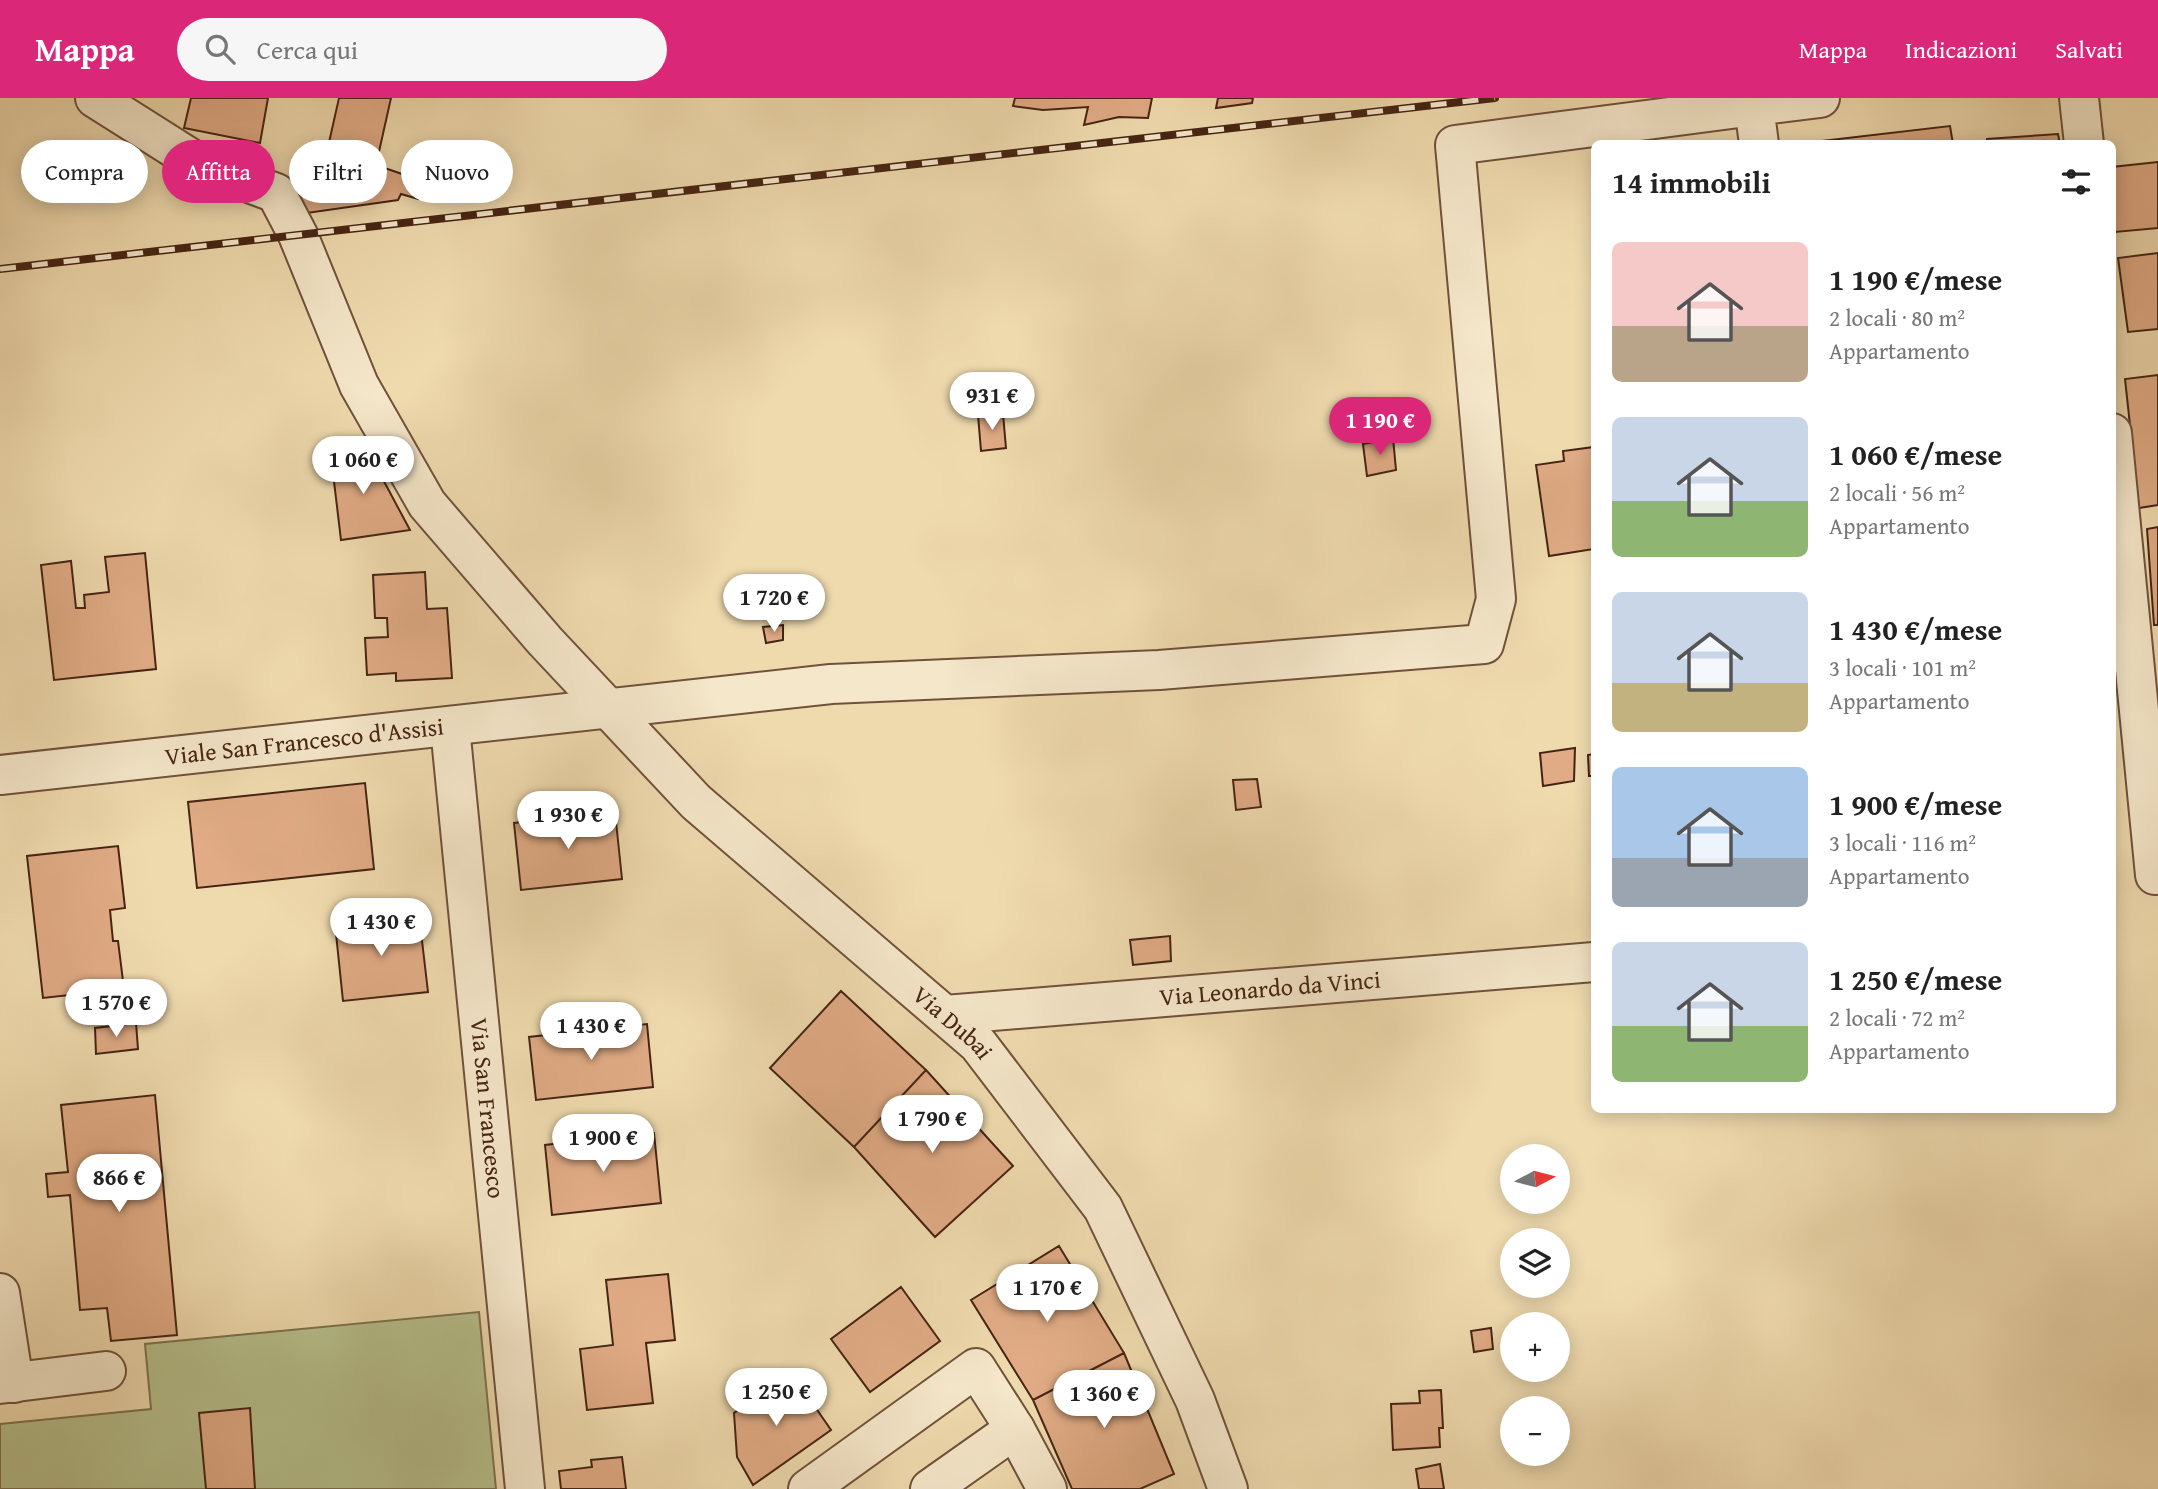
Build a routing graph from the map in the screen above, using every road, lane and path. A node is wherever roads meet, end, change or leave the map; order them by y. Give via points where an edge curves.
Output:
1 (95, 98) edge
2 (1820, 98) edge
3 (2080, 98) edge
4 (1754, 106) junction
5 (1758, 140) edge
6 (2084, 140) edge
7 (2116, 474) edge
8 (610, 710) junction
9 (450, 727) junction
10 (0, 775) edge
11 (2155, 875) dead end
12 (1591, 962) edge
13 (945, 1016) junction
14 (0, 1293) edge
15 (106, 1371) dead end
16 (7, 1383) edge
17 (1015, 1429) junction
18 (525, 1489) edge
19 (808, 1489) edge
20 (930, 1489) edge
21 (1047, 1489) edge
22 (1228, 1489) edge

1 - 8 street, Via Dubai via 201,165 276,192 359,385 427,504
2 - 4 street
3 - 6 street
4 - 5 street
4 - 8 street, Viale San Francesco d'Assisi via 1455,145 1496,599 1483,644 1159,670 831,684
7 - 11 street
8 - 9 street, Viale San Francesco d'Assisi
8 - 13 street, Via Dubai via 696,802
9 - 10 street, Viale San Francesco d'Assisi
9 - 18 street, Via San Francesco
12 - 13 street, Via Leonardo da Vinci
13 - 22 street, Via Dubai via 978,1044 1102,1208 1195,1400
14 - 16 street
15 - 16 street
17 - 19 street via 975,1368
17 - 20 street
17 - 21 street

